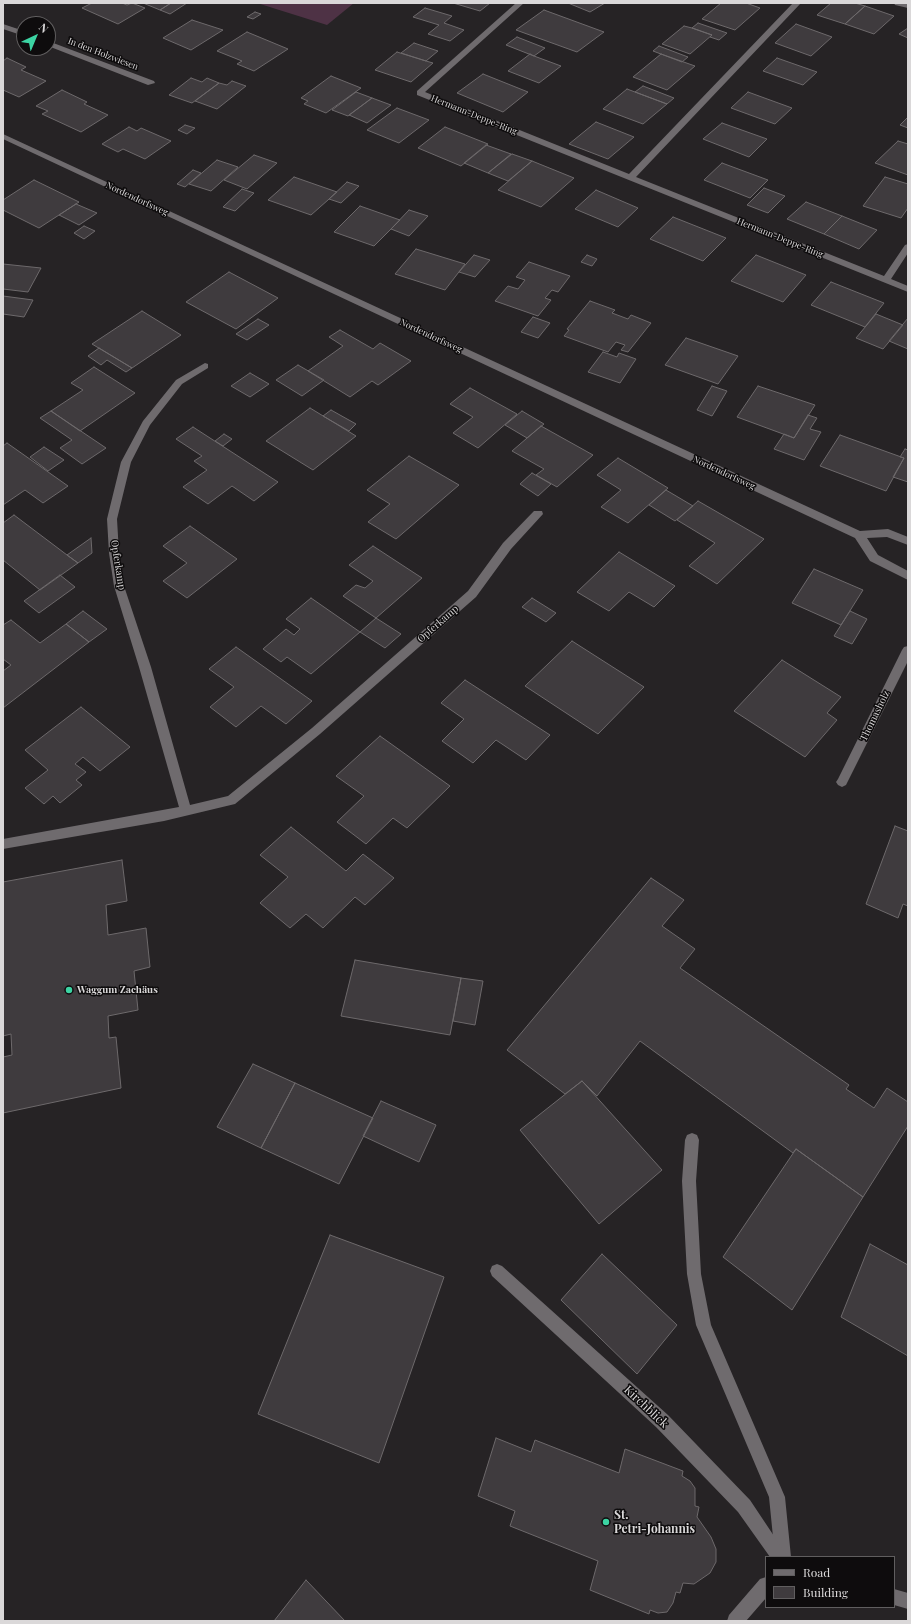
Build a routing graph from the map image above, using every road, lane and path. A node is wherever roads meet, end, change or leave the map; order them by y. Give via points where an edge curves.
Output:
1 (520, 3) edge
2 (797, 3) edge
3 (898, 3) edge
4 (908, 6) edge
5 (3, 26) edge
6 (16, 31) edge
7 (56, 46) edge
8 (151, 84) dead end
9 (3, 136) edge
10 (630, 178) junction
11 (908, 247) edge
12 (886, 280) junction
13 (908, 289) edge
14 (205, 366) dead end
15 (538, 514) dead end
16 (859, 535) junction
17 (908, 541) edge
18 (908, 576) edge
19 (908, 650) edge
20 (842, 782) dead end
21 (186, 811) junction
22 (3, 844) edge
23 (692, 1140) dead end
24 (497, 1271) dead end
25 (779, 1556) edge
26 (783, 1556) edge
27 (765, 1585) edge
28 (895, 1597) edge
29 (908, 1601) edge
30 (735, 1621) edge

1 - 10 street, Hermann-Deppe-Ring via 420,93
2 - 10 street
3 - 4 street
5 - 6 street
7 - 8 street, In den Holzwiesen
9 - 16 street, Nordendorfsweg
10 - 12 street, Hermann-Deppe-Ring
11 - 12 street
12 - 13 street, Hermann-Deppe-Ring
14 - 21 street, Opferkamp via 180,382 146,423 126,462 112,519 119,586 146,667
15 - 21 street, Opferkamp via 506,546 472,594 316,731 231,800
16 - 17 street, Nordendorfsweg via 888,533
16 - 18 street via 874,558
19 - 20 street, Thomasholz
21 - 22 street, Opferkamp
23 - 26 street via 689,1181 694,1274 704,1325 777,1498
24 - 25 street, Kirchblick via 662,1421 744,1506
27 - 30 street
28 - 29 street

